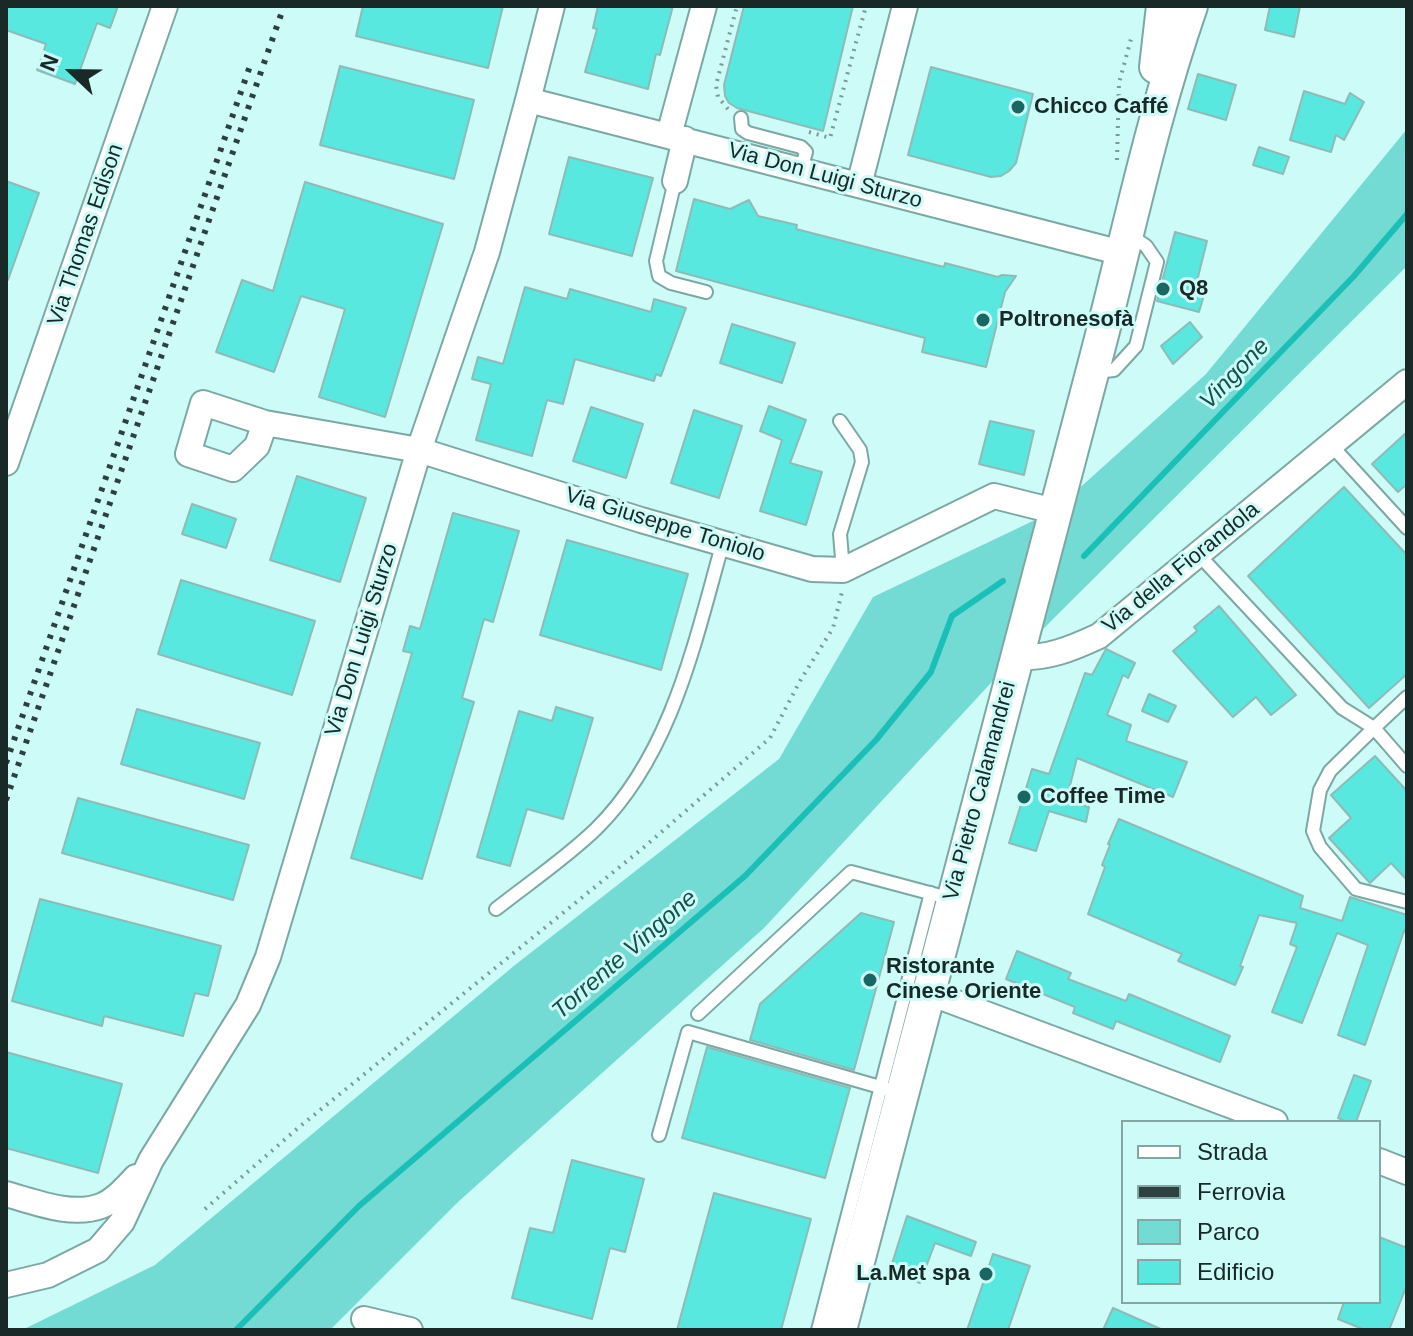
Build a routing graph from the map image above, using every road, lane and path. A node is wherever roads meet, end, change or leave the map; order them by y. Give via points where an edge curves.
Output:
1 (165, 6) edge
2 (552, 6) edge
3 (704, 6) edge
4 (737, 6) edge
5 (866, 6) edge
6 (905, 6) edge
7 (1163, 6) edge
8 (1191, 6) edge
9 (1132, 37) dead end
10 (528, 100) junction
11 (738, 115) joint
12 (803, 130) dead end
13 (677, 137) junction
14 (1131, 161) junction
15 (801, 170) junction
16 (675, 181) joint
17 (859, 185) junction
18 (1124, 243) junction
19 (706, 292) dead end
20 (1407, 382) edge
21 (840, 421) dead end
22 (265, 423) dead end
23 (1331, 445) junction
24 (419, 450) junction
25 (6, 463) edge
26 (1052, 518) junction
27 (1407, 528) edge
28 (723, 542) junction
29 (1198, 554) junction
30 (843, 570) junction
31 (1018, 646) junction
32 (1407, 697) edge
33 (1374, 728) junction
34 (1407, 766) edge
35 (942, 896) junction
36 (1407, 902) edge
37 (496, 909) dead end
38 (927, 992) junction
39 (698, 1014) dead end
40 (892, 1090) junction
41 (1270, 1120) edge
42 (659, 1135) dead end
43 (151, 1160) junction
44 (1381, 1162) edge
45 (1407, 1172) edge
46 (6, 1194) edge
47 (205, 1209) dead end
48 (6, 1285) edge
49 (364, 1319) dead end
50 (410, 1330) edge
51 (818, 1330) edge
52 (840, 1330) edge

1 - 25 street, Via Thomas Edison via 135,119
2 - 10 street, Via Don Luigi Sturzo
3 - 13 street
4 - 11 path via 716,85 725,108
5 - 12 path via 830,138
6 - 17 street
7 - 14 main road
8 - 14 main road
9 - 14 path via 1119,83 1116,156
10 - 13 street, Via Don Luigi Sturzo
10 - 24 street, Via Don Luigi Sturzo via 487,252
11 - 15 lane via 748,133 801,147 806,152
13 - 15 street, Via Don Luigi Sturzo
13 - 16 street
14 - 18 main road, Via Pietro Calamandrei
15 - 17 street, Via Don Luigi Sturzo
16 - 19 lane via 656,261 659,276
17 - 18 street, Via Don Luigi Sturzo
18 - 26 main road, Via Pietro Calamandrei
20 - 23 street, Via della Fiorandola
21 - 30 lane via 862,462 840,534
22 - 24 street, Via Giuseppe Toniolo
23 - 27 lane
23 - 29 street, Via della Fiorandola
24 - 28 street, Via Giuseppe Toniolo
24 - 43 street, Via Don Luigi Sturzo via 268,957 248,1005
26 - 30 street via 994,496
26 - 31 main road, Via Pietro Calamandrei
28 - 30 street, Via Giuseppe Toniolo via 812,569
28 - 37 lane via 673,709 640,775 596,829
29 - 31 street, Via della Fiorandola via 1099,636 1036,658
29 - 33 lane via 1342,708
30 - 47 path via 833,628 770,738
31 - 35 main road, Via Pietro Calamandrei
32 - 33 lane
33 - 34 lane
33 - 36 lane via 1330,771 1320,790 1313,831 1356,889
35 - 38 main road, Via Pietro Calamandrei
35 - 39 lane via 851,872
35 - 40 lane
38 - 40 main road, Via Pietro Calamandrei
38 - 41 street
40 - 42 lane via 688,1032
40 - 51 lane
40 - 52 main road, Via Pietro Calamandrei
43 - 46 street, Via Don Luigi Sturzo via 100,1207 53,1207
43 - 48 street, Via Don Luigi Sturzo via 122,1222 98,1250 48,1275
44 - 45 street
49 - 50 street

